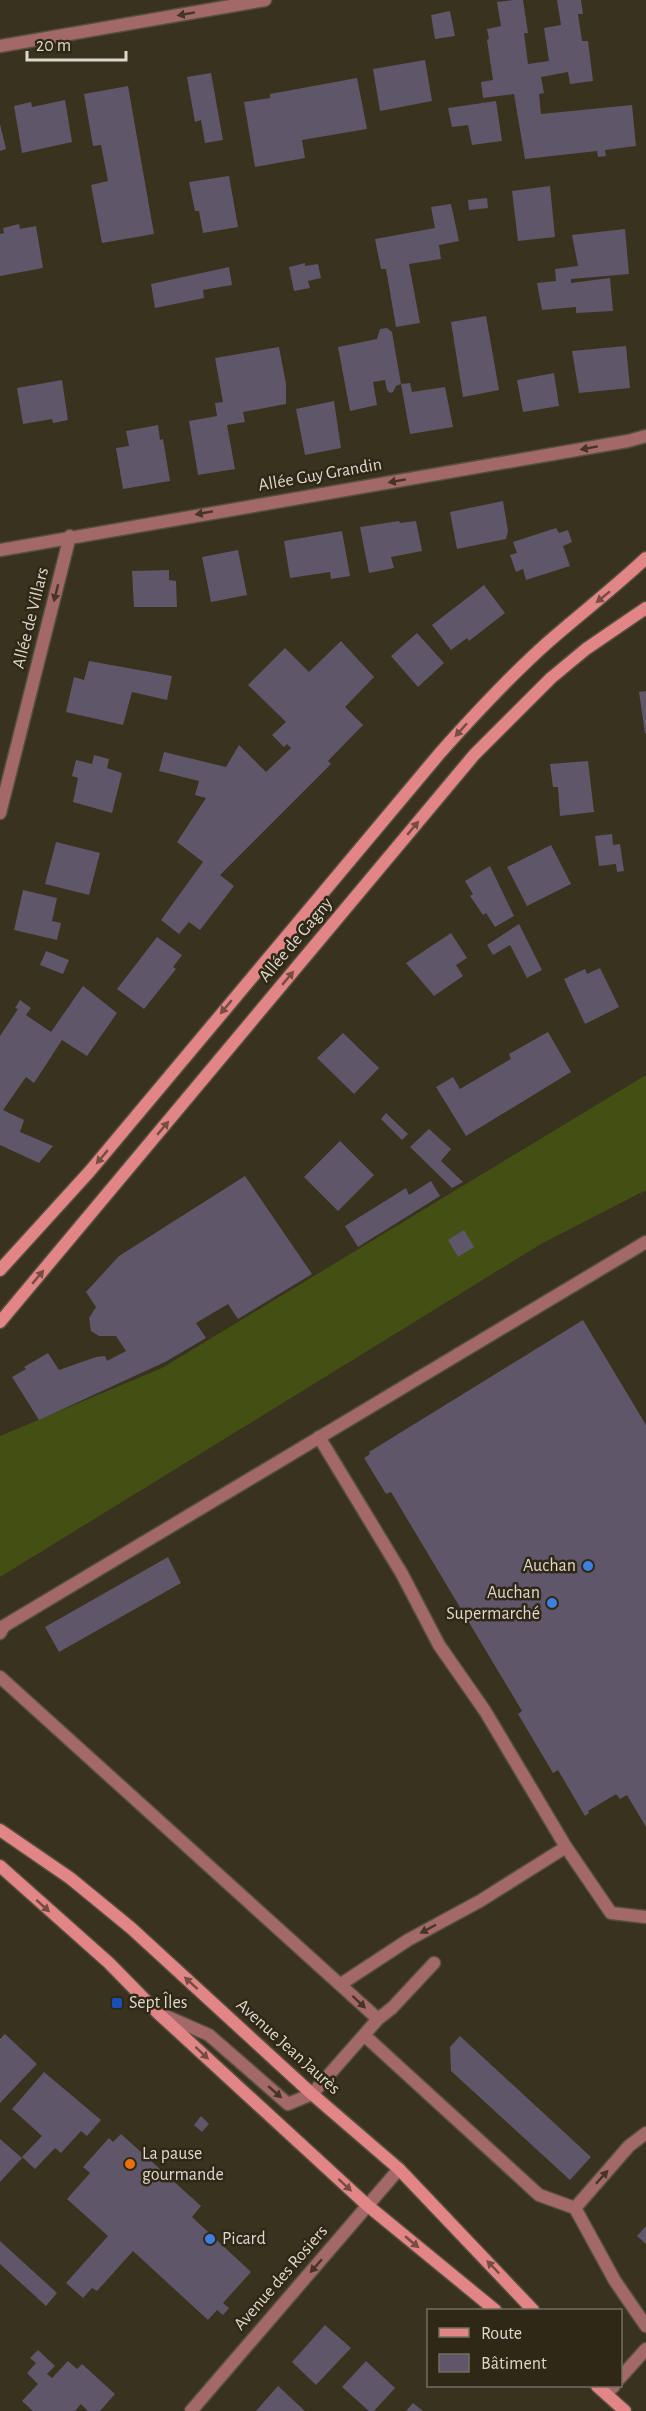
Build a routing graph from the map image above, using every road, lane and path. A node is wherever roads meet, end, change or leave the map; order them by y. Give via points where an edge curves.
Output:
1 (265, 0) edge
2 (0, 46) edge
3 (646, 436) edge
4 (70, 536) junction
5 (0, 550) edge
6 (646, 558) edge
7 (646, 608) edge
8 (0, 813) edge
9 (646, 1242) edge
10 (0, 1270) edge
11 (0, 1322) edge
12 (319, 1437) junction
13 (0, 1633) edge
14 (0, 1677) edge
15 (0, 1830) edge
16 (566, 1848) junction
17 (0, 1866) edge
18 (646, 1917) edge
19 (434, 1963) dead end
20 (341, 1984) junction
21 (158, 2013) junction
22 (378, 2019) junction
23 (364, 2035) junction
24 (312, 2094) junction
25 (646, 2133) edge
26 (399, 2169) junction
27 (367, 2205) junction
28 (575, 2208) junction
29 (494, 2309) edge
30 (532, 2309) edge
31 (646, 2326) edge
32 (646, 2349) edge
33 (622, 2377) edge
34 (606, 2388) edge
35 (191, 2411) edge
36 (625, 2411) edge

1 -> 2 street
3 -> 4 street, Allée Guy Grandin
4 - 5 street, Allée Guy Grandin
4 -> 8 street, Allée de Villars
6 -> 10 main road, Allée de Gagny via 545,645 456,735 90,1171
11 -> 7 main road, Allée de Gagny via 474,755 551,678
9 - 12 street
12 - 13 street via 4,1626
12 - 16 street via 402,1574 439,1645 485,1712
14 - 20 street
24 -> 15 main road, Avenue Jean Jaurès via 130,1928 70,1878
16 - 18 street via 611,1912
16 -> 20 street
17 -> 21 main road
19 - 22 street
20 -> 22 street
21 -> 24 street via 209,2035 288,2104
21 -> 27 main road
22 - 23 street
23 - 24 street
23 - 28 street via 539,2195
24 - 26 main road, Avenue Jean Jaurès
28 -> 25 street via 629,2146
26 - 27 street, Avenue des Rosiers
30 -> 26 main road, Avenue Jean Jaurès
27 -> 29 main road
27 -> 35 street, Avenue des Rosiers
28 - 31 street via 615,2281
32 - 33 street
34 - 36 main road

